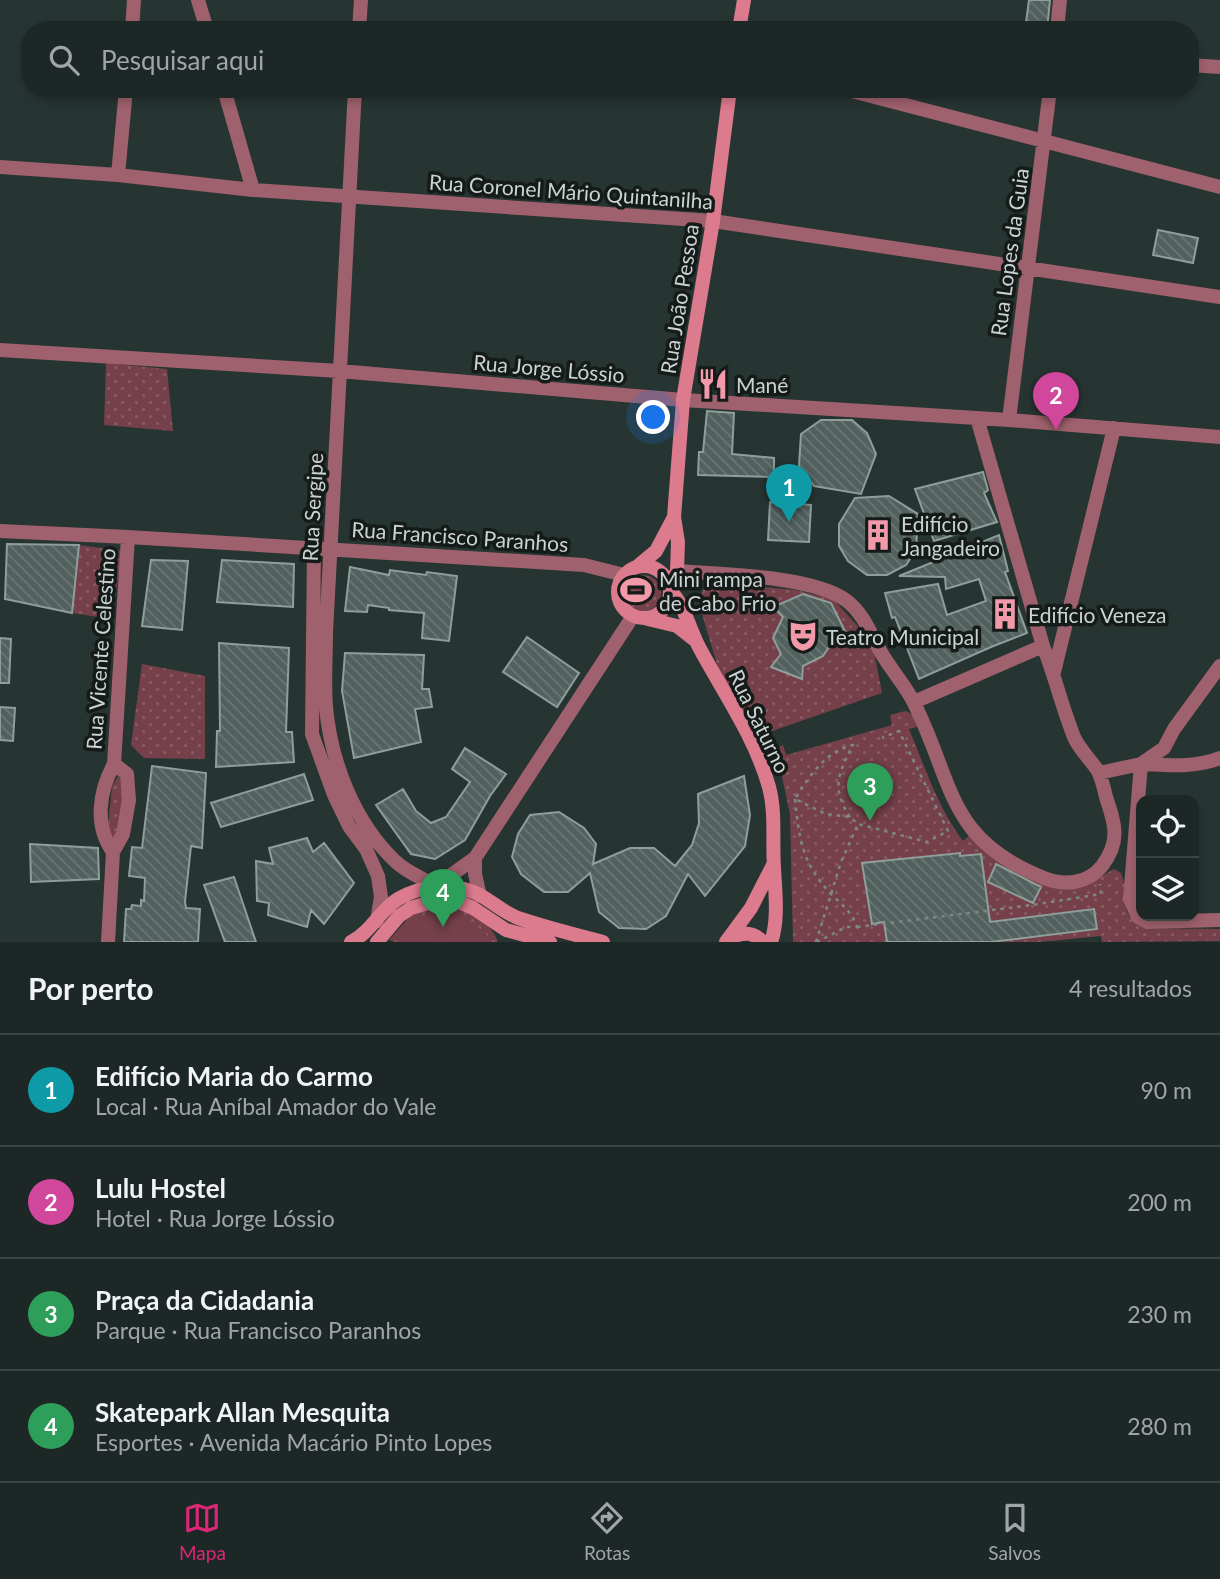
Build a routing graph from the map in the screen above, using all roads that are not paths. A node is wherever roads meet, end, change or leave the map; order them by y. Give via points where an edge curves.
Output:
1 (134, 0) edge
2 (198, 0) edge
3 (361, 0) edge
4 (744, 0) edge
5 (1060, 0) edge
6 (133, 21) edge
7 (204, 21) edge
8 (360, 21) edge
9 (740, 21) edge
10 (1058, 21) edge
11 (1199, 66) edge
12 (1220, 67) edge
13 (125, 98) edge
14 (227, 98) edge
15 (354, 98) edge
16 (729, 98) edge
17 (879, 98) edge
18 (1049, 98) edge
19 (1045, 141) junction
20 (0, 167) edge
21 (118, 175) junction
22 (1220, 187) edge
23 (253, 190) junction
24 (349, 197) junction
25 (713, 221) junction
26 (1027, 270) junction
27 (1220, 297) edge
28 (0, 350) edge
29 (339, 371) junction
30 (683, 400) junction
31 (977, 418) junction
32 (1009, 420) junction
33 (1114, 428) junction
34 (1220, 438) edge
35 (674, 517) junction
36 (0, 531) edge
37 (128, 537) junction
38 (314, 548) junction
39 (331, 550) junction
40 (638, 566) junction
41 (677, 571) junction
42 (624, 575) junction
43 (670, 588) junction
44 (640, 618) junction
45 (697, 642) junction
46 (1043, 646) junction
47 (1220, 666) edge
48 (1054, 672) junction
49 (914, 702) junction
50 (331, 730) junction
51 (313, 734) junction
52 (1220, 758) edge
53 (114, 764) junction
54 (1141, 764) junction
55 (1099, 773) junction
56 (113, 852) junction
57 (475, 858) junction
58 (773, 864) junction
59 (436, 886) junction
60 (480, 895) junction
61 (1220, 920) edge
62 (377, 921) junction
63 (729, 939) edge
64 (108, 942) edge
65 (351, 942) edge
66 (377, 942) edge
67 (550, 942) edge
68 (603, 942) edge
69 (763, 942) edge
70 (771, 942) edge

1 - 6 street
2 - 7 street
3 - 8 street
4 - 9 street
5 - 10 street
11 - 12 street
13 - 21 street
14 - 23 street
15 - 24 street, Rua Sergipe
16 - 25 street, Rua João Pessoa
17 - 19 street
18 - 19 street, Rua Lopes da Guia
19 - 22 street
19 - 26 street, Rua Lopes da Guia
20 - 21 street, Rua Coronel Mário Quintanilha
21 - 23 street, Rua Coronel Mário Quintanilha
23 - 24 street, Rua Coronel Mário Quintanilha
24 - 25 street, Rua Coronel Mário Quintanilha
24 - 29 street, Rua Sergipe
25 - 26 street, Rua Coronel Mário Quintanilha
25 - 30 street, Rua João Pessoa
26 - 27 street, Rua Coronel Mário Quintanilha
26 - 32 street, Rua Lopes da Guia
28 - 29 street, Rua Jorge Lóssio
29 - 30 street, Rua Jorge Lóssio
29 - 39 street, Rua Sergipe
30 - 31 street, Rua Jorge Lóssio
30 - 35 street, Rua João Pessoa
31 - 32 street, Rua Jorge Lóssio
31 - 46 street
32 - 33 street, Rua Jorge Lóssio
33 - 34 street, Rua Jorge Lóssio
33 - 48 street
35 - 40 street, Rua João Pessoa via 656,551
35 - 41 street, Rua João Pessoa
36 - 37 street, Rua Francisco Paranhos
37 - 38 street, Rua Francisco Paranhos
37 - 53 street, Rua Vicente Celestino
38 - 39 street, Rua Francisco Paranhos
38 - 51 street, Rua Sergipe
39 - 42 street, Rua Francisco Paranhos via 584,565
39 - 50 street, Rua Sergipe via 325,683
40 - 42 street
40 - 43 street via 654,568
41 - 43 street, Rua João Pessoa
41 - 49 street via 782,580 837,594 859,613
42 - 44 street via 618,598 621,606
43 - 44 street via 665,609
43 - 45 street, Rua Saturno
44 - 45 street, Rua Saturno via 677,626
44 - 57 street
45 - 58 street, Rua Saturno via 755,751 769,788
46 - 48 street
46 - 49 street
47 - 54 street via 1164,748
48 - 55 street via 1075,739
49 - 55 street via 971,830 1007,862 1052,881 1070,884 1084,880 1110,855 1115,821
50 - 51 street
50 - 59 street, Rua Sergipe via 335,759 358,812 396,862
51 - 62 street, Rua Sergipe via 334,795 378,876
52 - 54 street via 1183,766
53 - 56 street, Rua Vicente Celestino via 105,783 101,827
53 - 56 street, Rua Vicente Celestino via 127,774 130,788 123,834
54 - 55 street
54 - 61 street via 1130,899 1133,909 1147,922
56 - 64 street, Rua Vicente Celestino
57 - 59 street
57 - 60 street
58 - 63 street, Rua Saturno
58 - 70 street, Rua Saturno via 776,886
59 - 60 street
59 - 62 street via 397,900
60 - 68 street via 520,919
62 - 65 street
63 - 69 street via 749,933
66 - 67 street via 405,912 438,900 455,900 506,930

